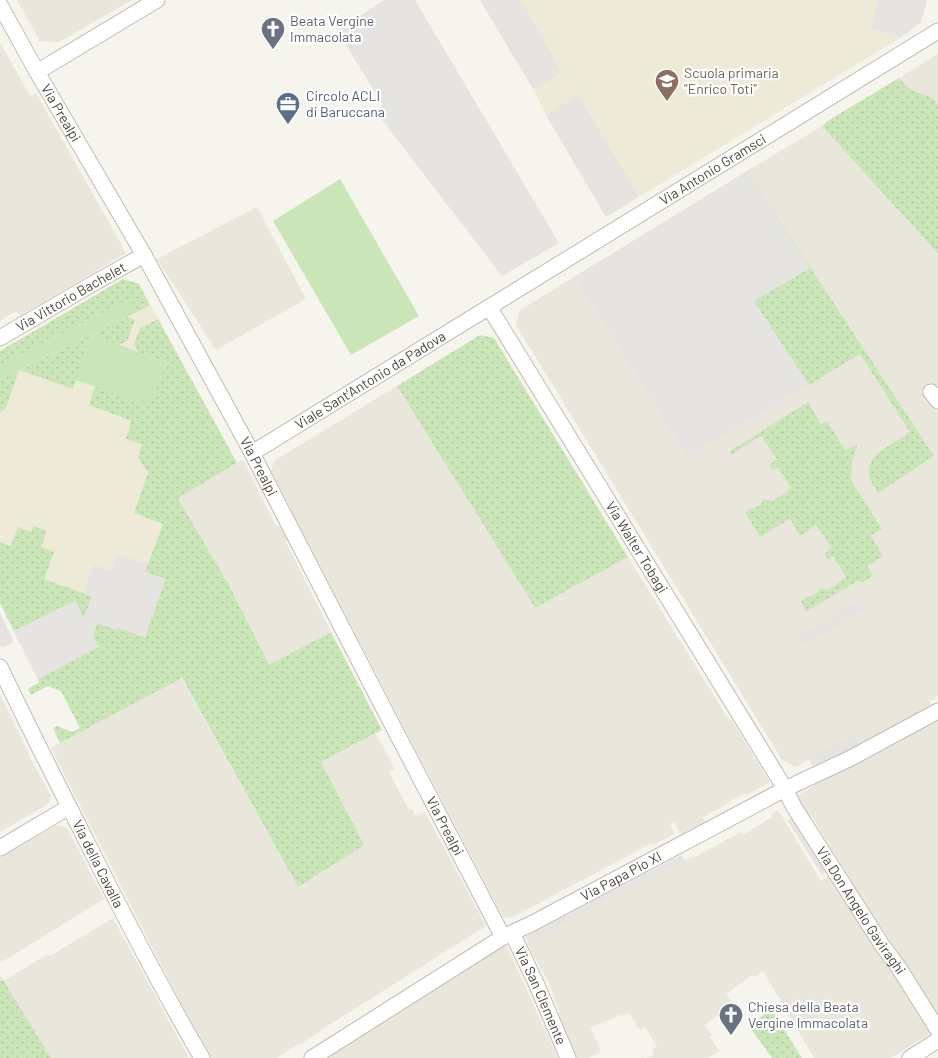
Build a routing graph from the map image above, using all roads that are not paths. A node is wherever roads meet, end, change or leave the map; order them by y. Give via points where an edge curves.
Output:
1 (156, 0) edge
2 (0, 5) edge
3 (938, 32) edge
4 (37, 72) junction
5 (144, 255) junction
6 (489, 307) junction
7 (0, 338) edge
8 (252, 453) junction
9 (0, 667) edge
10 (938, 711) edge
11 (785, 789) junction
12 (69, 807) junction
13 (0, 848) edge
14 (507, 935) junction
15 (938, 1030) edge
16 (938, 1040) edge
17 (202, 1058) edge
18 (312, 1058) edge
19 (568, 1058) edge
20 (910, 1058) edge

1 - 4 street
2 - 4 street, Via Prealpi
3 - 6 street, Via Antonio Gramsci
4 - 5 street, Via Prealpi
5 - 7 street, Via Vittorio Bachelet
5 - 8 street, Via Prealpi
6 - 8 street, Viale Sant’Antonio da Padova
6 - 11 street, Via Walter Tobagi
8 - 14 street, Via Prealpi via 378,699
9 - 12 street, Via della Cavalla
10 - 11 street, Via Papa Pio XI
11 - 14 street, Via Papa Pio XI
11 - 15 street, Via Don Angelo Gaviraghi
12 - 13 street
12 - 17 street, Via della Cavalla via 161,987
14 - 18 street, Via Papa Pio XI
14 - 19 street, Via San Clemente via 536,983
16 - 20 street

